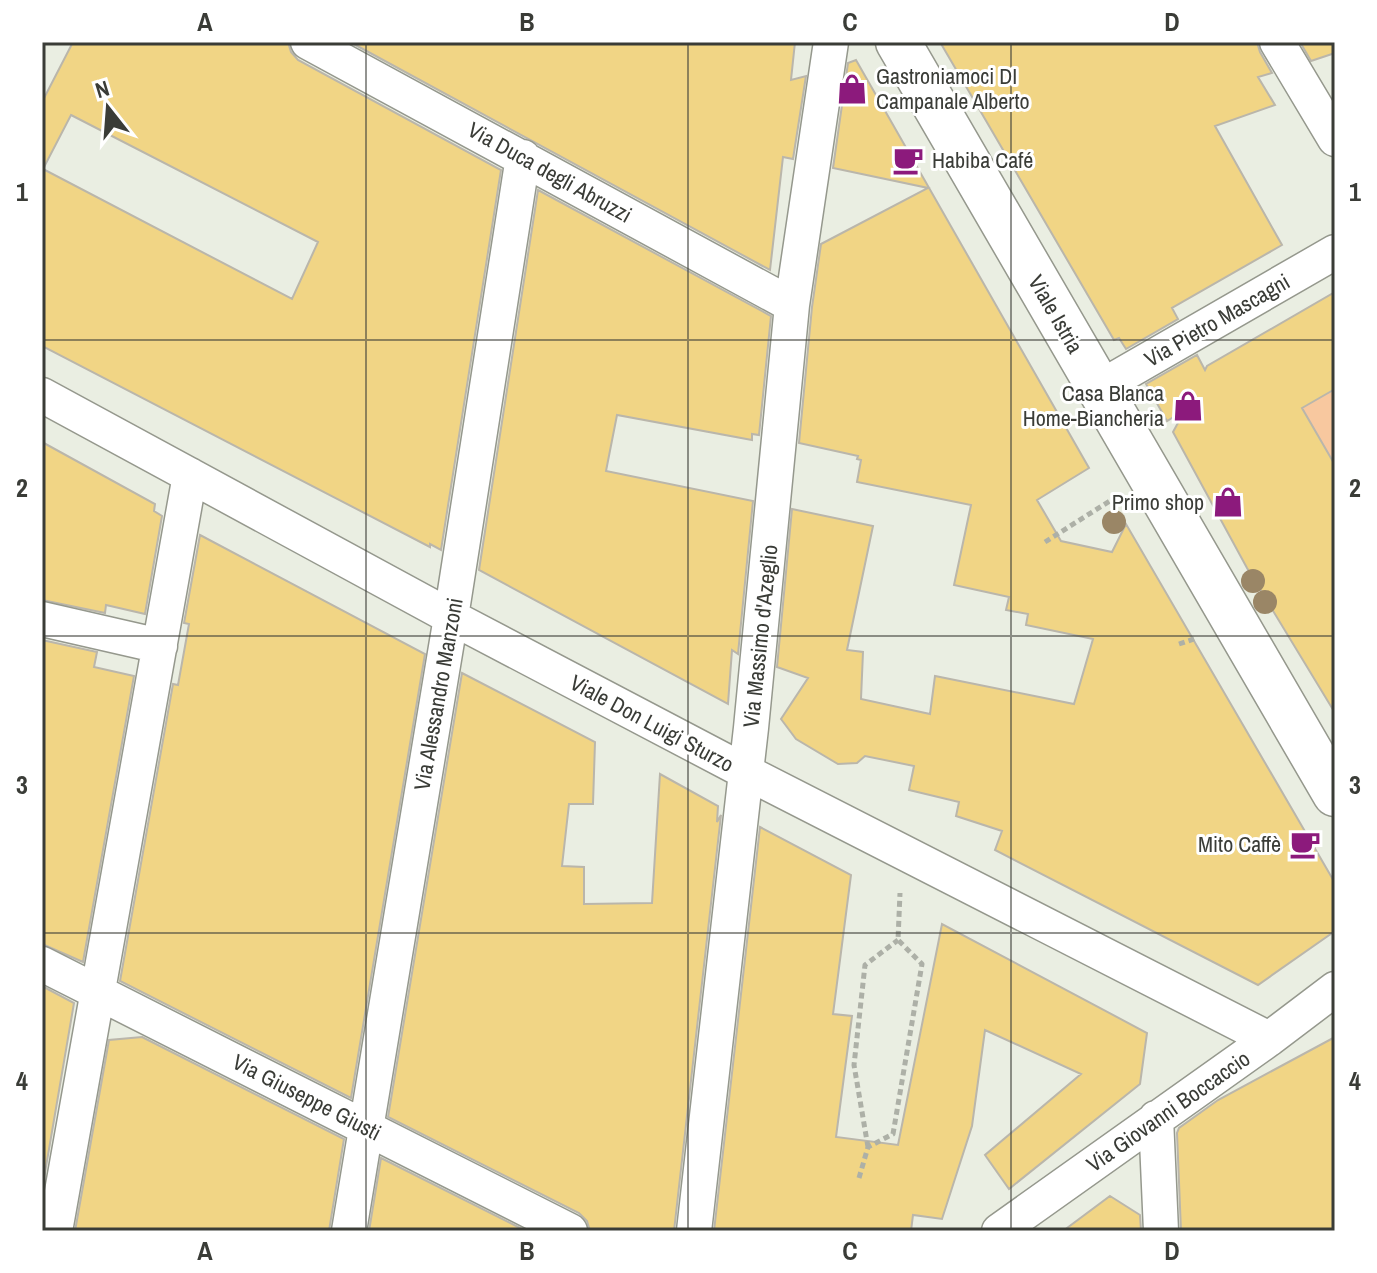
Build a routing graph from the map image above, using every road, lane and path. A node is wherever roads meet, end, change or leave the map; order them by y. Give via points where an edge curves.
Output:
1 (308, 42) edge
2 (831, 42) edge
3 (898, 42) edge
4 (1277, 42) edge
5 (1335, 139) edge
6 (523, 157) junction
7 (1335, 252) edge
8 (792, 305) junction
9 (1099, 388) junction
10 (42, 395) edge
11 (1058, 415) dead end
12 (1046, 421) dead end
13 (190, 475) junction
14 (1124, 492) dead end
15 (1045, 542) dead end
16 (451, 617) junction
17 (42, 619) edge
18 (160, 646) junction
19 (746, 772) junction
20 (1335, 794) edge
21 (900, 892) dead end
22 (898, 940) junction
23 (42, 964) edge
24 (1335, 989) edge
25 (98, 992) junction
26 (1269, 1039) junction
27 (1156, 1118) junction
28 (365, 1125) junction
29 (868, 1147) junction
30 (859, 1178) dead end
31 (55, 1231) edge
32 (349, 1231) edge
33 (570, 1231) edge
34 (694, 1231) edge
35 (999, 1231) edge
36 (1161, 1231) edge

1 - 6 street, Via Duca degli Abruzzi
2 - 8 street, Via Massimo d'Azeglio
3 - 9 street, Viale Istria
4 - 5 street
6 - 8 street, Via Duca degli Abruzzi
6 - 16 street, Via Alessandro Manzoni
7 - 9 street, Via Pietro Mascagni
8 - 19 street, Via Massimo d'Azeglio
9 - 20 street, Viale Istria
10 - 13 street, Viale Don Luigi Sturzo
11 - 12 path
13 - 16 street, Viale Don Luigi Sturzo
13 - 18 street
14 - 15 path
16 - 19 street, Viale Don Luigi Sturzo
16 - 28 street, Via Alessandro Manzoni
17 - 18 street
18 - 25 street
19 - 26 street, Viale Don Luigi Sturzo
19 - 34 street, Via Massimo d'Azeglio
21 - 22 path
22 - 29 path via 865,965 854,1065
22 - 29 path via 922,964 893,1134
23 - 25 street, Via Giuseppe Giusti
24 - 26 street, Via Giovanni Boccaccio
25 - 28 street, Via Giuseppe Giusti
25 - 31 street
26 - 27 street, Via Giovanni Boccaccio
27 - 35 street, Via Giovanni Boccaccio
27 - 36 street
28 - 32 street, Via Alessandro Manzoni
28 - 33 street, Via Giuseppe Giusti
29 - 30 path

